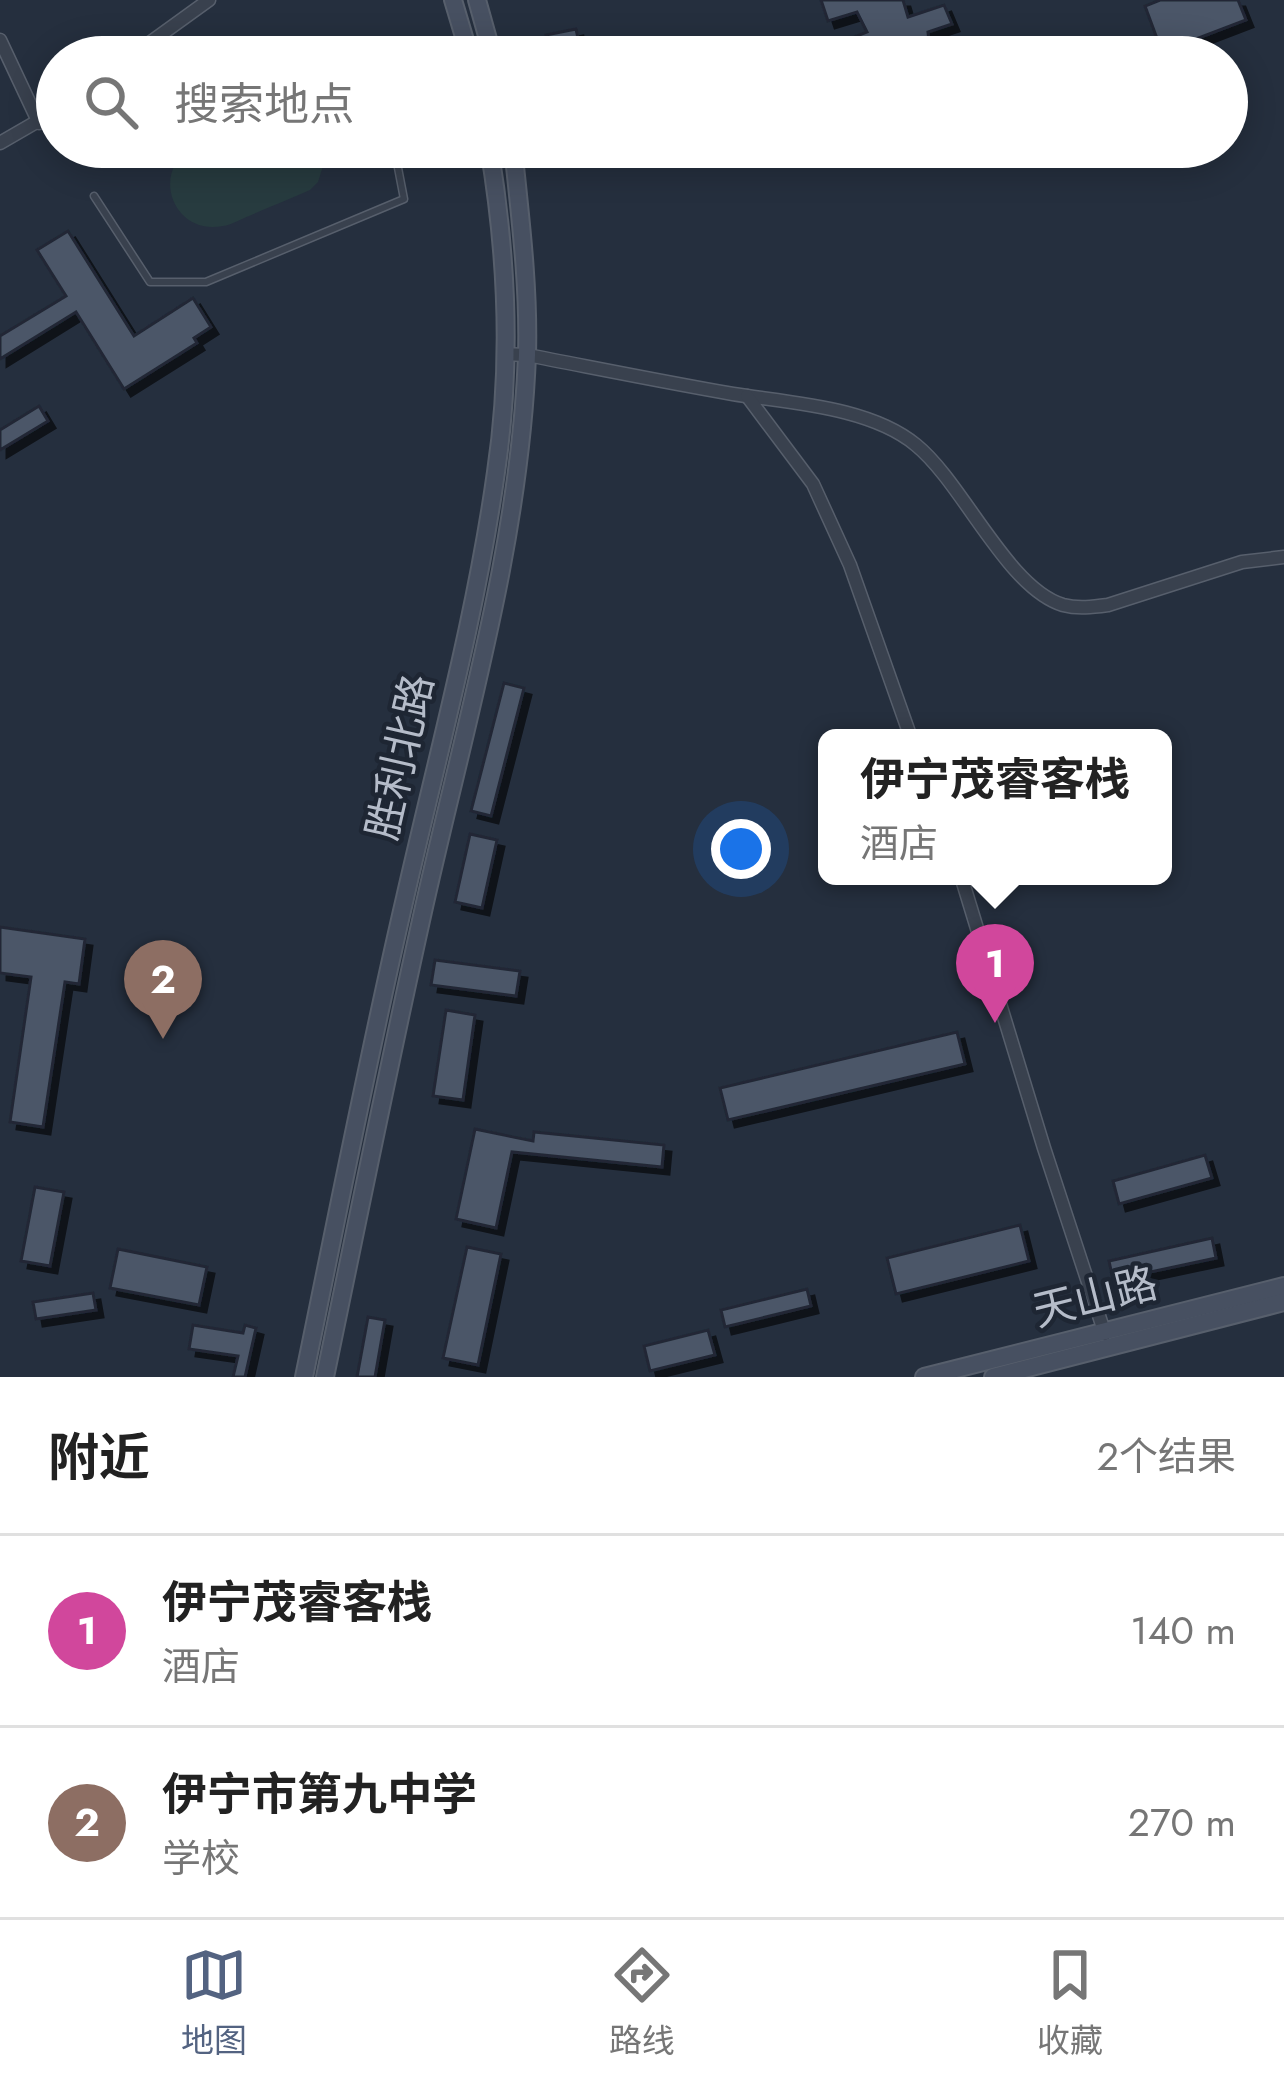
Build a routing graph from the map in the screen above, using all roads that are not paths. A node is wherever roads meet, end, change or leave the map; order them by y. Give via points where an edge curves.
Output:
1 (209, 0) edge
2 (453, 0) edge
3 (477, 0) edge
4 (159, 36) edge
5 (464, 36) edge
6 (488, 36) edge
7 (0, 40) edge
8 (36, 117) edge
9 (36, 125) edge
10 (0, 143) edge
11 (398, 168) edge
12 (492, 168) edge
13 (515, 168) edge
14 (94, 196) dead end
15 (505, 354) junction
16 (527, 355) junction
17 (746, 396) junction
18 (1284, 557) edge
19 (908, 729) edge
20 (964, 885) edge
21 (1284, 1286) edge
22 (1284, 1302) edge
23 (1106, 1339) junction
24 (304, 1377) edge
25 (325, 1377) edge
26 (924, 1377) edge
27 (993, 1377) edge

1 - 4 street
2 - 5 main road
3 - 6 main road
7 - 8 street
9 - 10 street
11 - 14 lane via 404,199 206,282 151,283
12 - 15 main road, 胜利北路
13 - 16 main road, 胜利北路
15 - 16 street
15 - 24 main road, 胜利北路 via 477,586
16 - 17 street
16 - 25 main road, 胜利北路 via 497,591
17 - 18 street via 831,409 915,443 1016,569 1063,605 1108,605 1242,562
17 - 19 street via 813,484
20 - 23 street
21 - 23 main road, 天山路
22 - 23 main road, 天山路
23 - 26 main road, 天山路
23 - 27 main road, 天山路

